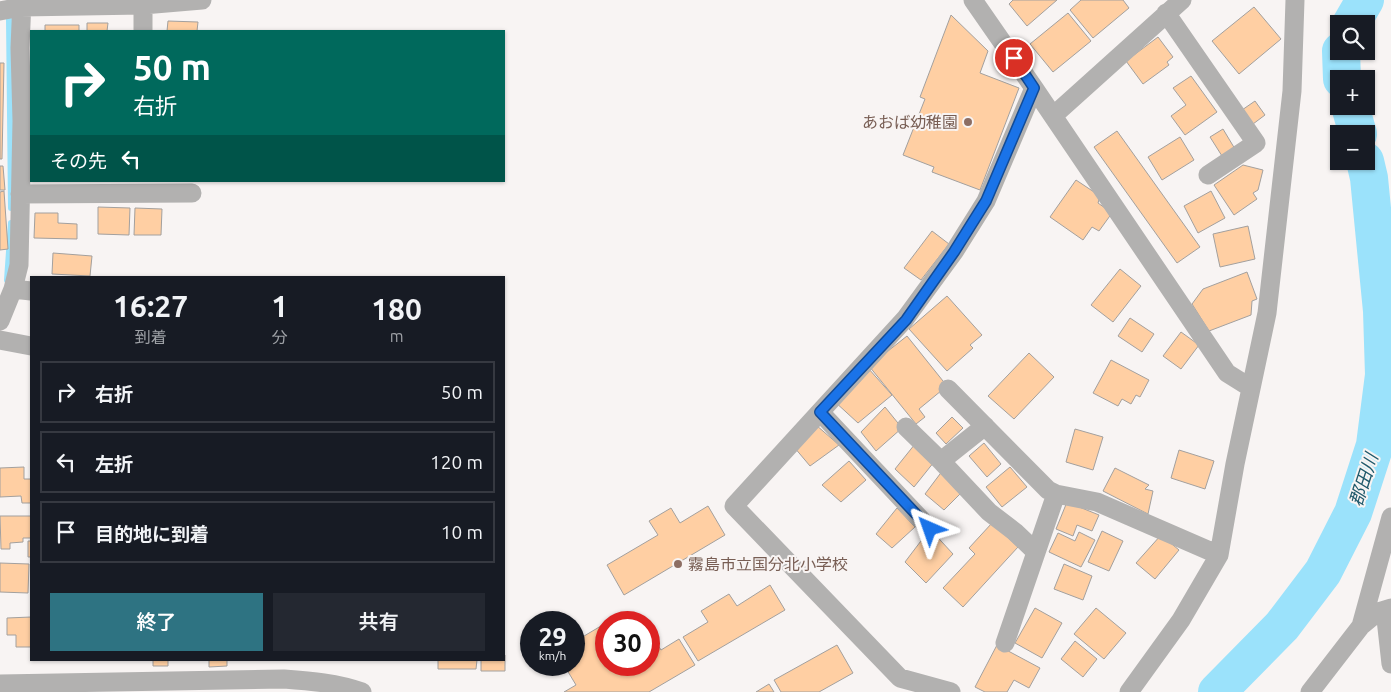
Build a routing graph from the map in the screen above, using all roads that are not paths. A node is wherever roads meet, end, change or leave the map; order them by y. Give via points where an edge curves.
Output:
1 (202, 0) edge
2 (973, 0) edge
3 (1182, 0) edge
4 (1295, 0) edge
5 (21, 3) edge
6 (143, 5) junction
7 (0, 11) edge
8 (1166, 13) junction
9 (143, 30) edge
10 (1034, 88) junction
11 (1053, 116) junction
12 (1208, 175) dead end
13 (145, 187) edge
14 (20, 194) junction
15 (192, 194) dead end
16 (22, 290) edge
17 (0, 321) edge
18 (0, 340) edge
19 (30, 346) edge
20 (1251, 388) junction
21 (948, 389) dead end
22 (820, 412) junction
23 (985, 426) junction
24 (906, 427) dead end
25 (941, 461) junction
26 (1056, 494) junction
27 (1391, 517) edge
28 (930, 529) dead end
29 (1036, 552) junction
30 (1219, 555) junction
31 (1388, 609) edge
32 (1361, 626) junction
33 (1005, 643) dead end
34 (1391, 664) edge
35 (0, 684) edge
36 (362, 692) edge
37 (950, 692) edge
38 (1130, 692) edge
39 (1310, 692) edge

1 - 6 street
2 - 10 street
3 - 8 street
4 - 20 street via 1292,91 1267,313
5 - 6 street
5 - 7 street
5 - 14 street
6 - 9 street
8 - 11 street
8 - 12 street via 1256,142
10 - 11 street
10 - 22 street via 986,201 954,252 906,320
11 - 20 street via 1227,373
13 - 14 street
13 - 15 street
14 - 16 street
16 - 17 street
18 - 19 street
20 - 30 street
21 - 23 street
22 - 28 street
22 - 37 street via 734,506 900,678
23 - 25 street
23 - 26 street via 1048,490
24 - 25 street
25 - 29 street via 989,512
26 - 29 street
26 - 30 street via 1097,502
27 - 32 street
29 - 33 street
30 - 38 street via 1181,620
31 - 32 street via 1378,612
31 - 34 street
32 - 39 street
35 - 36 street via 284,679 314,681

